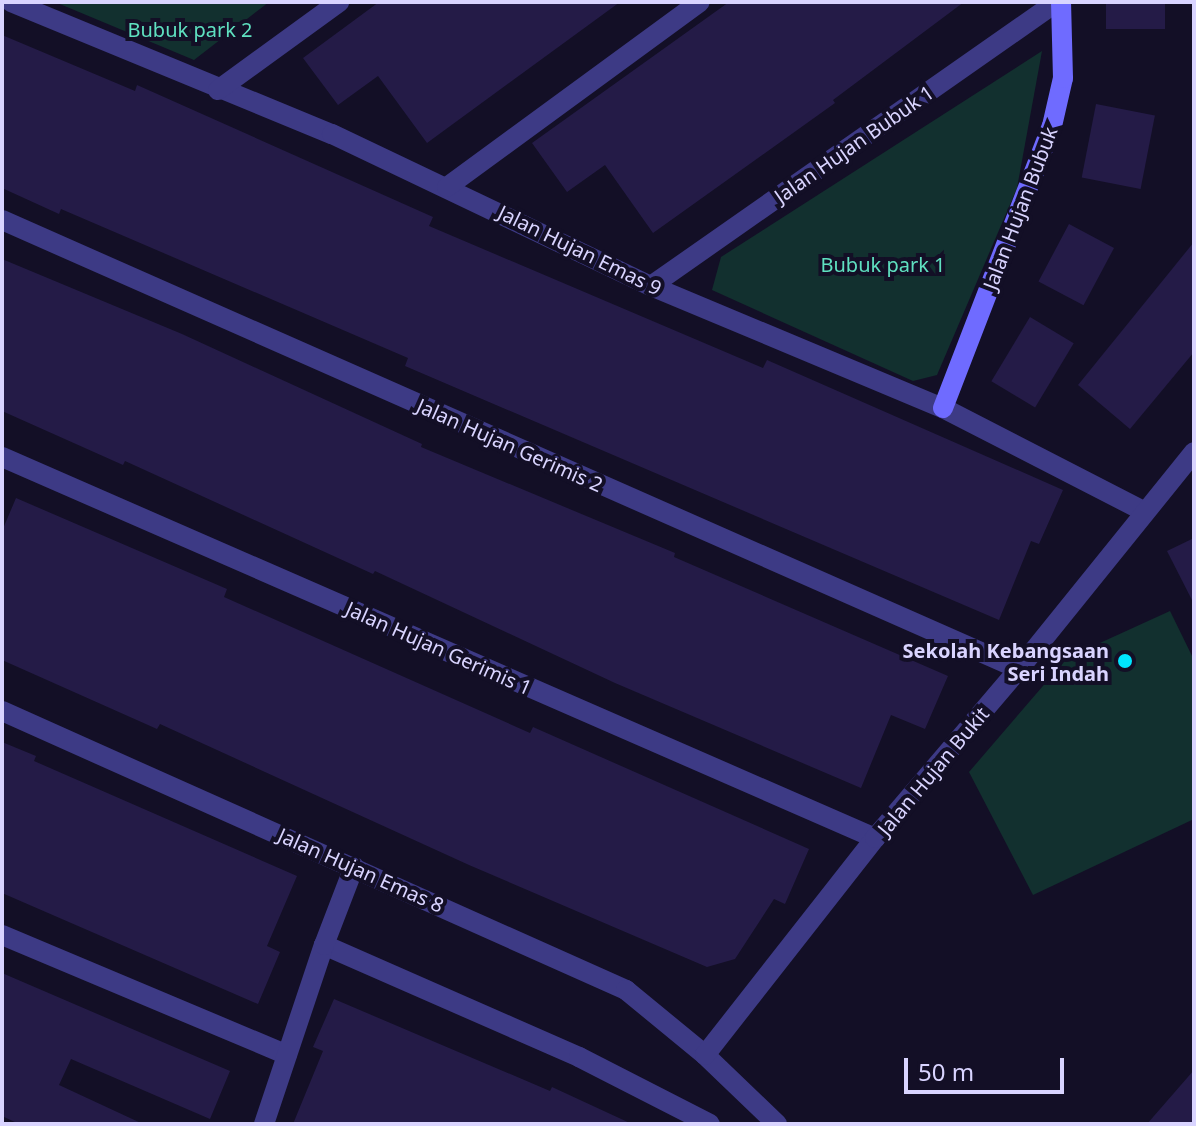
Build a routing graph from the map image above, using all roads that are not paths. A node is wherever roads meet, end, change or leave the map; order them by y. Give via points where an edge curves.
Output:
1 (11, 2) edge
2 (339, 2) edge
3 (700, 2) edge
4 (1059, 2) edge
5 (218, 90) junction
6 (447, 187) junction
7 (2, 220) edge
8 (651, 286) junction
9 (943, 408) junction
10 (1194, 452) edge
11 (2, 457) edge
12 (1143, 511) junction
13 (1019, 669) junction
14 (2, 711) edge
15 (875, 838) junction
16 (354, 867) junction
17 (2, 935) edge
18 (324, 945) junction
19 (287, 1055) junction
20 (705, 1055) junction
21 (264, 1124) edge
22 (710, 1124) edge
23 (777, 1124) edge

1 - 5 street, Jalan Hujan Emas 9
2 - 5 street
3 - 6 street
4 - 8 street, Jalan Hujan Bubuk 1
4 - 9 street, Jalan Hujan Bubuk via 1063,78 1052,126
5 - 6 street, Jalan Hujan Emas 9
6 - 8 street, Jalan Hujan Emas 9
7 - 13 street, Jalan Hujan Gerimis 2
8 - 9 street, Jalan Hujan Emas 9
9 - 12 street, Jalan Hujan Emas 9
10 - 12 street, Jalan Hujan Bukit
11 - 15 street, Jalan Hujan Gerimis 1
12 - 13 street, Jalan Hujan Bukit
13 - 15 street, Jalan Hujan Bukit
14 - 16 street, Jalan Hujan Emas 8
15 - 20 street, Jalan Hujan Bukit
16 - 18 street
16 - 20 street, Jalan Hujan Emas 8 via 626,990
17 - 19 street
18 - 19 street
18 - 22 street via 579,1057
19 - 21 street
20 - 23 street, Jalan Hujan Emas 8

